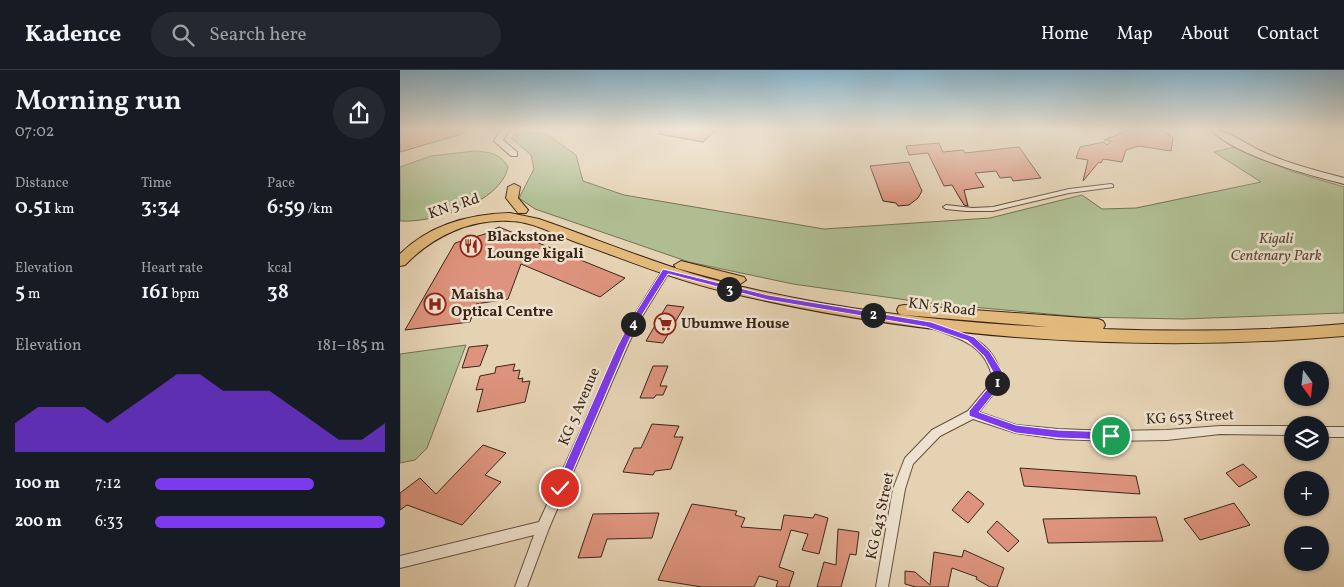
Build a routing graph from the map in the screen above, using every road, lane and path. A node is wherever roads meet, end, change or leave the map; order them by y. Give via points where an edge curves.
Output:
1 (1263, 154) edge
2 (1276, 154) edge
3 (1344, 176) edge
4 (1344, 181) edge
5 (1111, 186) dead end
6 (514, 187) dead end
7 (946, 208) dead end
8 (522, 210) junction
9 (433, 236) joint
10 (400, 249) edge
11 (400, 262) edge
12 (666, 271) junction
13 (1344, 321) edge
14 (928, 324) junction
15 (1344, 330) edge
16 (972, 414) junction
17 (1284, 431) edge
18 (1329, 432) edge
19 (1344, 432) edge
20 (543, 527) junction
21 (400, 562) edge
22 (521, 587) edge
23 (882, 587) edge

1 - 4 main road
2 - 3 main road
5 - 7 street via 1089,186 1000,208
6 - 8 main road via 512,198
8 - 10 main road, KN 5 Rd via 476,215 433,231
8 - 13 main road, KN 5 Road via 719,276 785,292 903,310 1152,327 1285,326
9 - 11 main road, KN 5 Rd
9 - 12 main road, KN 5 Road via 481,220 519,218
12 - 14 main road, KN 5 Road via 768,298
12 - 20 street, KG 5 Avenue via 634,322
14 - 15 main road, KN 5 Road via 1144,337 1259,336
14 - 16 street, KG 643 Street via 971,339 987,354 997,371 998,382
16 - 17 street, KG 653 Street via 1016,429 1058,434 1111,436 1220,430
16 - 23 street, KG 643 Street via 936,433 909,461 899,489
18 - 19 street
20 - 21 street
20 - 22 street, KG 5 Avenue

